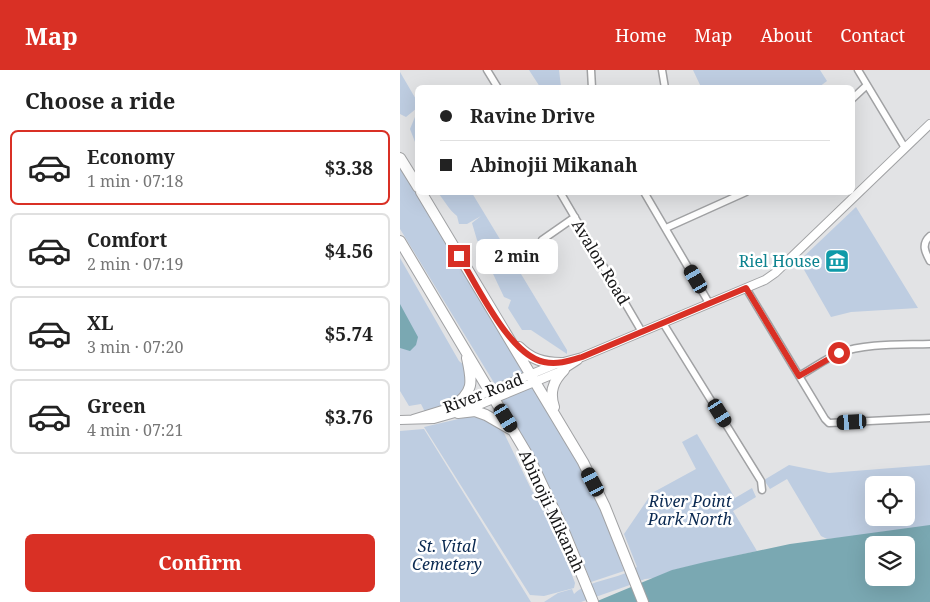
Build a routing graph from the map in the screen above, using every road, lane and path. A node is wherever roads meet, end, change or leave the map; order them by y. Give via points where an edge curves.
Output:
1 (487, 70) edge
2 (591, 70) edge
3 (662, 70) edge
4 (858, 70) edge
5 (496, 85) edge
6 (592, 85) edge
7 (664, 85) edge
8 (867, 85) junction
9 (855, 96) edge
10 (930, 124) edge
11 (905, 148) junction
12 (400, 158) edge
13 (415, 181) edge
14 (423, 195) edge
15 (562, 195) edge
16 (646, 195) edge
17 (730, 195) edge
18 (574, 217) junction
19 (666, 228) junction
20 (930, 236) edge
21 (542, 240) dead end
22 (400, 241) edge
23 (930, 260) edge
24 (746, 288) junction
25 (710, 303) junction
26 (664, 323) junction
27 (642, 332) junction
28 (507, 335) junction
29 (930, 344) edge
30 (465, 349) junction
31 (562, 366) junction
32 (799, 376) junction
33 (533, 378) junction
34 (492, 395) junction
35 (455, 410) junction
36 (930, 418) edge
37 (400, 420) edge
38 (562, 424) junction
39 (515, 432) junction
40 (762, 490) dead end
41 (593, 602) edge
42 (643, 602) edge

1 - 5 street
2 - 6 street
3 - 7 street
4 - 8 street
8 - 9 street
8 - 11 street
10 - 11 street, River Road
11 - 24 street, River Road via 775,273
12 - 13 main road
14 - 28 main road
15 - 18 street, Avalon Road
16 - 19 street
17 - 19 street
18 - 21 street
18 - 27 street, Avalon Road
19 - 25 street
20 - 23 street via 924,247
22 - 30 main road, Abinojii Mikanah
24 - 25 street, River Road
24 - 32 street
25 - 26 street, River Road
26 - 27 street, River Road
26 - 40 street via 762,481
27 - 31 street, River Road
28 - 31 main road via 534,359
28 - 33 main road
29 - 32 street via 853,349 839,353
30 - 34 main road, Abinojii Mikanah
30 - 35 main road via 470,387
31 - 33 street, River Road
31 - 38 main road via 554,381 552,396
32 - 36 street via 829,423
33 - 34 street, River Road
33 - 38 main road
34 - 35 street, River Road
34 - 39 main road, Abinojii Mikanah
35 - 37 street, River Road
35 - 39 main road via 486,415
38 - 42 main road via 593,482
39 - 41 main road, Abinojii Mikanah via 547,493

